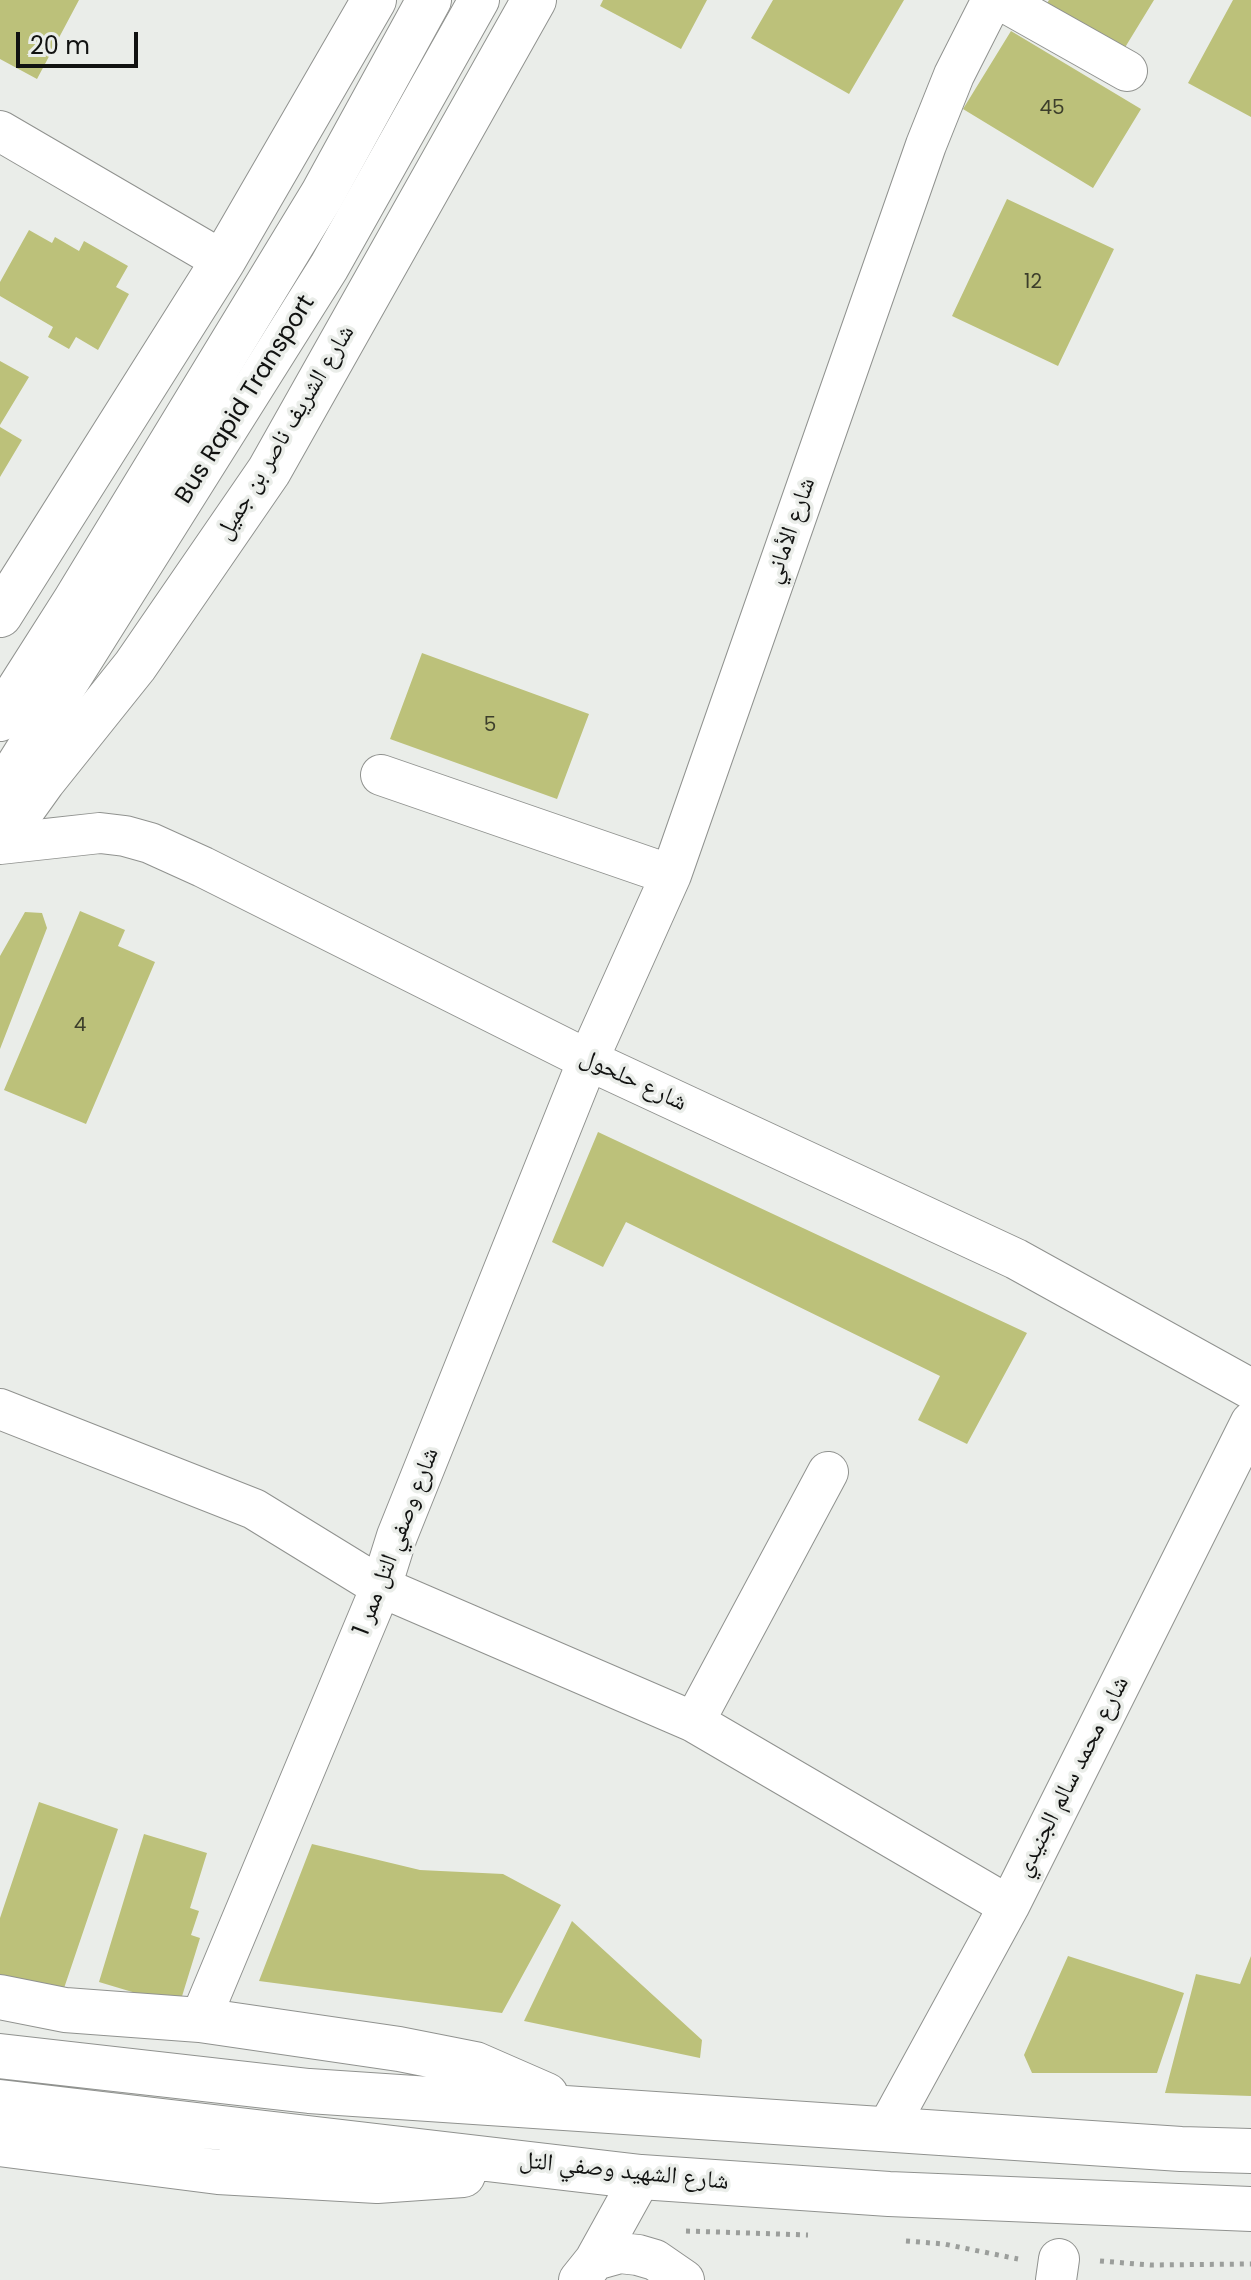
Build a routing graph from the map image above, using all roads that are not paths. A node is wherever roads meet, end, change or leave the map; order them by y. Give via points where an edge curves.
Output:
1 (374, 0) edge
2 (429, 0) edge
3 (479, 0) edge
4 (534, 0) edge
5 (992, 0) edge
6 (1001, 0) edge
7 (1127, 71) dead end
8 (0, 131) edge
9 (223, 261) junction
10 (41, 549) junction
11 (0, 570) edge
12 (0, 615) edge
13 (0, 719) edge
14 (381, 775) dead end
15 (0, 791) edge
16 (0, 809) edge
17 (0, 816) edge
18 (0, 842) edge
19 (671, 875) junction
20 (588, 1060) junction
21 (1251, 1389) edge
22 (0, 1409) edge
23 (1251, 1422) edge
24 (828, 1472) dead end
25 (381, 1587) junction
26 (694, 1722) junction
27 (1009, 1906) junction
28 (0, 1997) edge
29 (200, 2020) junction
30 (0, 2056) edge
31 (0, 2102) edge
32 (578, 2109) junction
33 (887, 2129) junction
34 (0, 2144) edge
35 (1251, 2151) edge
36 (550, 2165) junction
37 (641, 2177) junction
38 (1251, 2209) edge
39 (587, 2270) edge
40 (670, 2270) edge

1 - 9 main road
2 - 13 main road via 322,195
3 - 15 street, Bus Rapid Transport via 329,267
4 - 18 main road, شارع الشريف ناصر بن جميل via 269,471 135,666
5 - 19 street, شارع الأماني via 926,145
6 - 7 street
8 - 9 street
9 - 10 main road
10 - 11 main road
10 - 12 main road
14 - 19 street
16 - 17 street
18 - 20 street, شارع حلحول via 100,833 150,843
19 - 20 street, شارع الأماني
20 - 21 street, شارع حلحول via 1016,1259
20 - 25 street, شارع وصفي التل ممر 1
22 - 25 street via 254,1509
23 - 27 street, شارع محمد سالم الجنيدي
24 - 26 street
25 - 26 street
25 - 29 street, شارع وصفي التل ممر 1
26 - 27 street
27 - 33 street, شارع محمد سالم الجنيدي
28 - 29 main road via 65,2010
29 - 32 main road via 475,2064
30 - 32 main road via 309,2091
31 - 36 main road, شارع الشهيد وصفي التل
32 - 33 main road
33 - 35 main road
34 - 36 main road via 218,2172 377,2181
36 - 37 main road, شارع الشهيد وصفي التل
37 - 38 main road, شارع الشهيد وصفي التل
37 - 39 street
39 - 40 street via 620,2253

